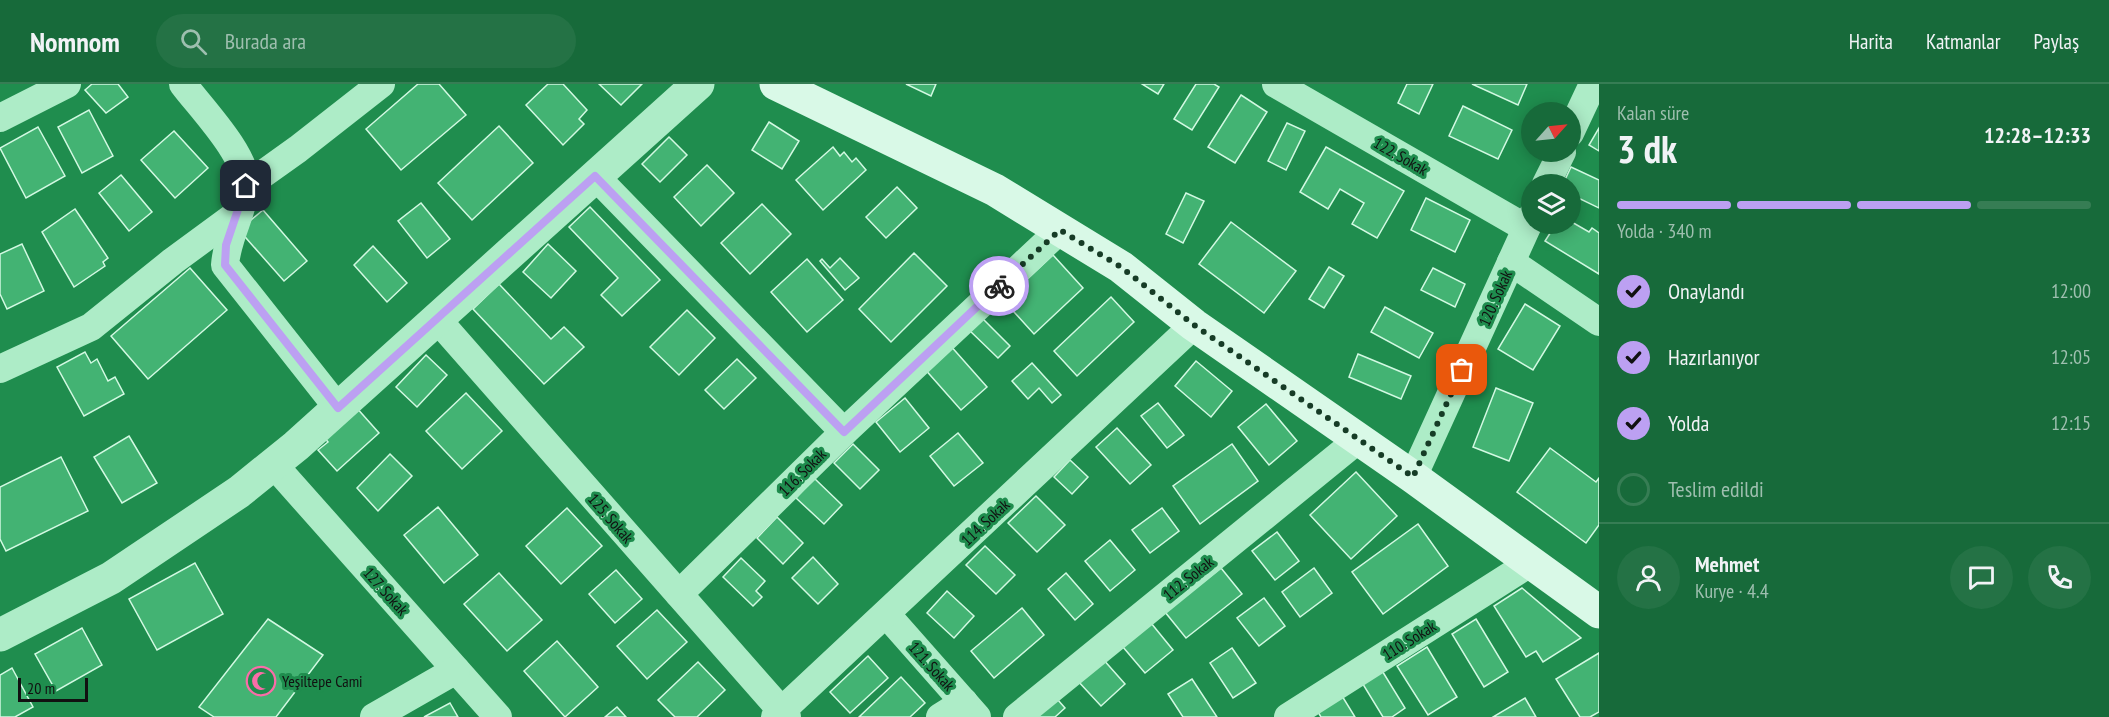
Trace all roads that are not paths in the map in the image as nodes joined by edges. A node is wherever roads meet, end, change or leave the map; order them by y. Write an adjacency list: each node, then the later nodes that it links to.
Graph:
1 (67, 84): 9 (street)
2 (183, 84): 11 (street)
3 (381, 84): 11 (street)
4 (698, 84): 10 (street)
5 (776, 84): 14 (main road)
6 (1276, 84): 13 (street, 122. Sokak)
7 (1593, 84): 8 (street)
8 (1581, 110)
9 (0, 118)
10 (595, 176): 17 (street); 22 (street)
11 (246, 186): 12 (street)
12 (237, 213): 20 (street); 21 (street)
13 (1521, 218)
14 (1060, 230): 19 (main road); 22 (street, 116. Sokak)
15 (1524, 234): 16 (street, 120. Sokak)
16 (1511, 262): 18 (street); 25 (street, 120. Sokak)
17 (436, 318): 21 (street); 27 (street, 125. Sokak)
18 (1599, 322)
19 (1194, 325): 23 (main road); 29 (street, 114. Sokak)
20 (0, 369)
21 (338, 408): 24 (street)
22 (844, 432): 27 (street, 116. Sokak)
23 (1359, 439): 25 (main road); 37 (street, 112. Sokak)
24 (274, 465): 30 (street); 31 (street, 127. Sokak)
25 (1413, 477): 26 (main road)
26 (1530, 563): 28 (main road); 38 (street, 110. Sokak)
27 (678, 594): 33 (street, 125. Sokak)
28 (1599, 612)
29 (887, 615): 32 (street, 121. Sokak); 33 (street, 114. Sokak)
30 (0, 635)
31 (456, 670): 34 (street); 35 (street, 127. Sokak)
32 (970, 710): 36 (street)
33 (781, 715)
34 (374, 717)
35 (498, 717)
36 (940, 717)
37 (1017, 717)
38 (1288, 717)

